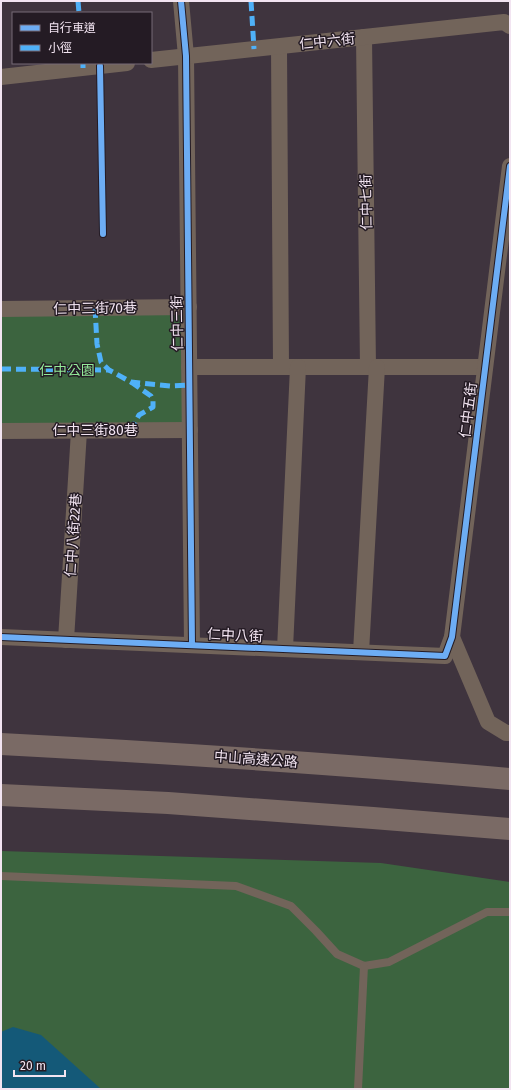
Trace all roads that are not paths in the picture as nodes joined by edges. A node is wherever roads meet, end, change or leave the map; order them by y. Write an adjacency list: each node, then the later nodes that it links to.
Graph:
1 (181, 1): 5 (street, 仁中三街)
2 (507, 24): 3 (street, 仁中六街)
3 (364, 37): 4 (street, 仁中六街); 15 (street, 仁中七街)
4 (279, 47): 5 (street, 仁中六街); 13 (street)
5 (186, 56): 6 (street, 仁中六街); 10 (street, 仁中三街)
6 (152, 60)
7 (118, 64): 8 (street)
8 (1, 77)
9 (510, 166): 16 (street, 仁中五街)
10 (189, 307): 11 (street, 仁中三街70巷); 12 (street, 仁中三街)
11 (1, 309)
12 (189, 367): 13 (street); 17 (street, 仁中三街)
13 (281, 367): 14 (street)
14 (298, 367): 15 (street); 24 (street)
15 (373, 367): 16 (street); 25 (street, 仁中七街)
16 (485, 367): 21 (street, 仁中五街)
17 (190, 430): 19 (street, 仁中三街80巷); 23 (street, 仁中三街)
18 (1, 431): 19 (street, 仁中三街80巷)
19 (79, 431): 22 (street, 仁中八街22巷)
20 (1, 637): 22 (street, 仁中八街)
21 (452, 637): 26 (street, 仁中五街); 27 (street)
22 (66, 640): 23 (street, 仁中八街)
23 (192, 645): 24 (street, 仁中八街)
24 (285, 649): 25 (street, 仁中八街)
25 (361, 652): 26 (street, 仁中八街)
26 (445, 656)
27 (510, 733)
28 (1, 744): 29 (highway, 中山高速公路)
29 (510, 779)
30 (1, 795): 31 (highway)
31 (510, 829)
32 (1, 876): 34 (lane)
33 (510, 912): 34 (lane)
34 (364, 966): 35 (lane)
35 (358, 1089)

